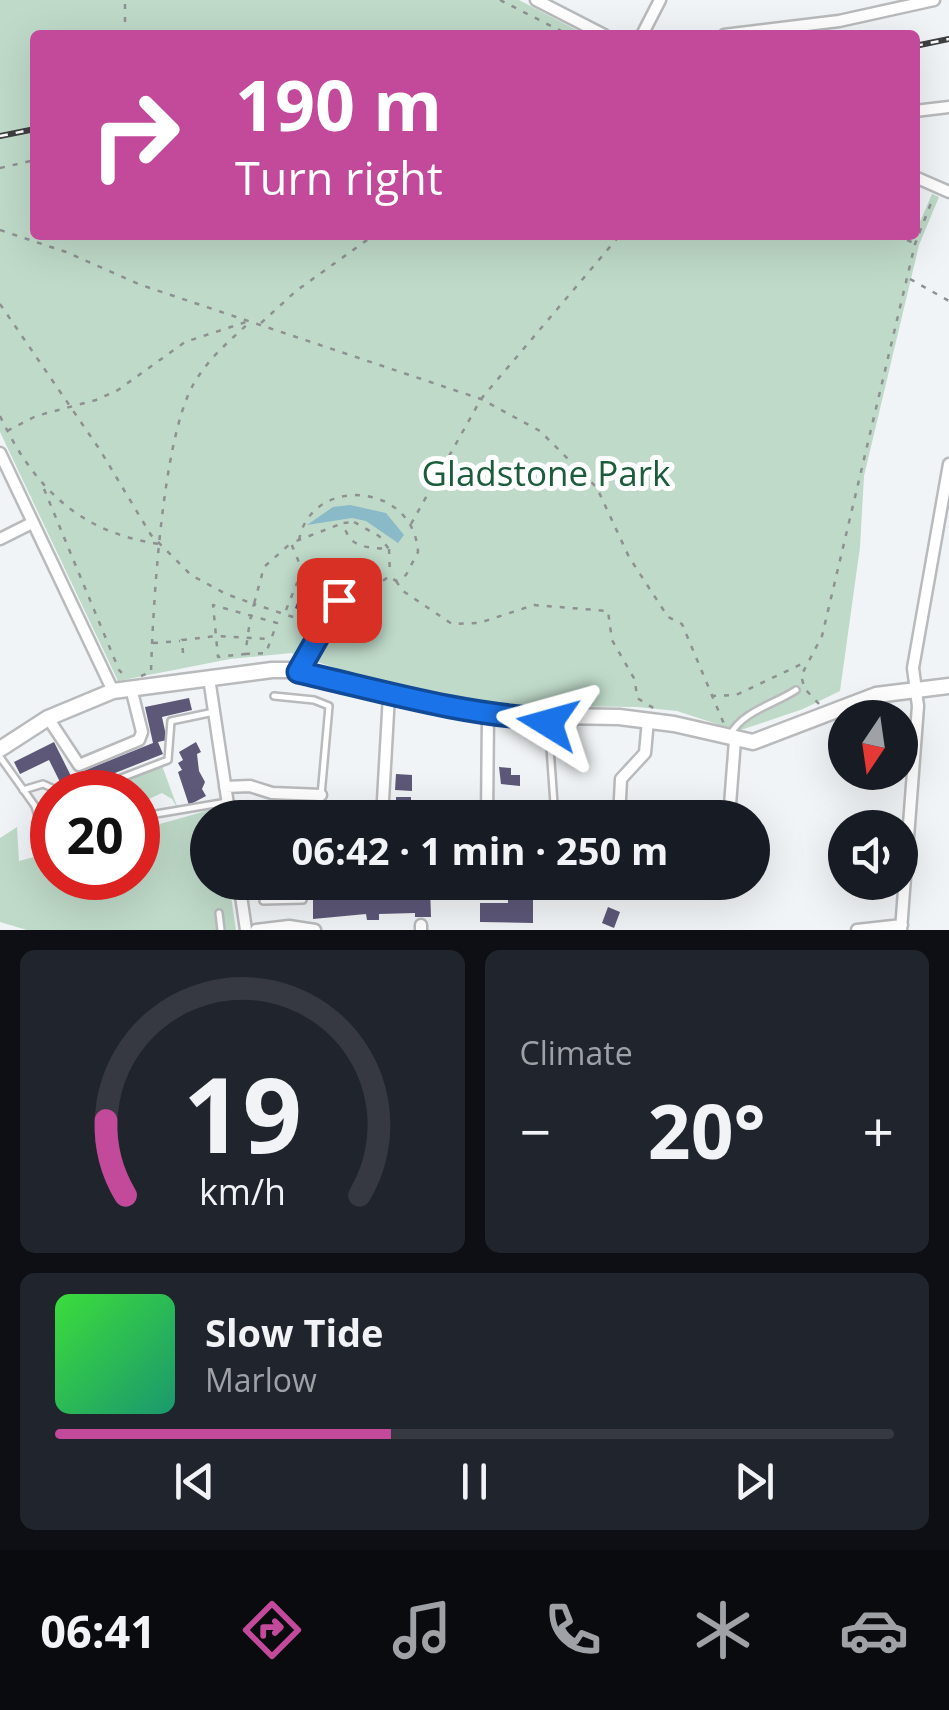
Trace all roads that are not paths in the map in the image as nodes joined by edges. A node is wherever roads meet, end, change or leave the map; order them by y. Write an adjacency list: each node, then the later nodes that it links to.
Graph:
1 (536, 0): 4 (street)
2 (660, 0): 5 (street)
3 (934, 0): 6 (street)
4 (594, 30)
5 (645, 30)
6 (765, 30)
7 (949, 107): 8 (street)
8 (920, 110)
9 (920, 179): 10 (street)
10 (943, 189)
11 (0, 454): 13 (street)
12 (949, 464): 15 (street)
13 (32, 523): 14 (street); 24 (street)
14 (0, 539)
15 (932, 564): 16 (street); 22 (street)
16 (949, 565)
17 (339, 600): 18 (lane)
18 (298, 672): 19 (street); 25 (street)
19 (208, 678): 20 (street); 27 (street)
20 (130, 684): 24 (street); 30 (street)
21 (949, 686): 22 (street)
22 (915, 689): 32 (street); 54 (street)
23 (796, 690): 32 (lane)
24 (113, 691): 30 (street)
25 (388, 695): 29 (street); 43 (street)
26 (274, 696): 39 (lane)
27 (214, 712): 35 (lane); 36 (street)
28 (652, 714): 31 (street); 32 (street); 46 (street)
29 (488, 715): 31 (street); 44 (street)
30 (48, 718): 33 (street)
31 (548, 719): 45 (lane)
32 (732, 735): 47 (street)
33 (0, 748)
34 (0, 757): 38 (lane)
35 (142, 770)
36 (225, 787): 39 (street); 41 (street)
37 (30, 788): 38 (lane)
38 (23, 790): 40 (lane)
39 (321, 795): 42 (lane)
40 (30, 799)
41 (228, 800)
42 (321, 800)
43 (383, 800)
44 (488, 800)
45 (554, 800)
46 (620, 800)
47 (729, 800)
48 (190, 808): 49 (lane)
49 (160, 813)
50 (242, 900): 56 (street)
51 (284, 900): 52 (lane)
52 (263, 901)
53 (219, 913): 55 (lane)
54 (902, 927): 59 (street)
55 (221, 930)
56 (246, 930)
57 (256, 930): 58 (street)
58 (314, 930)
59 (857, 930)

